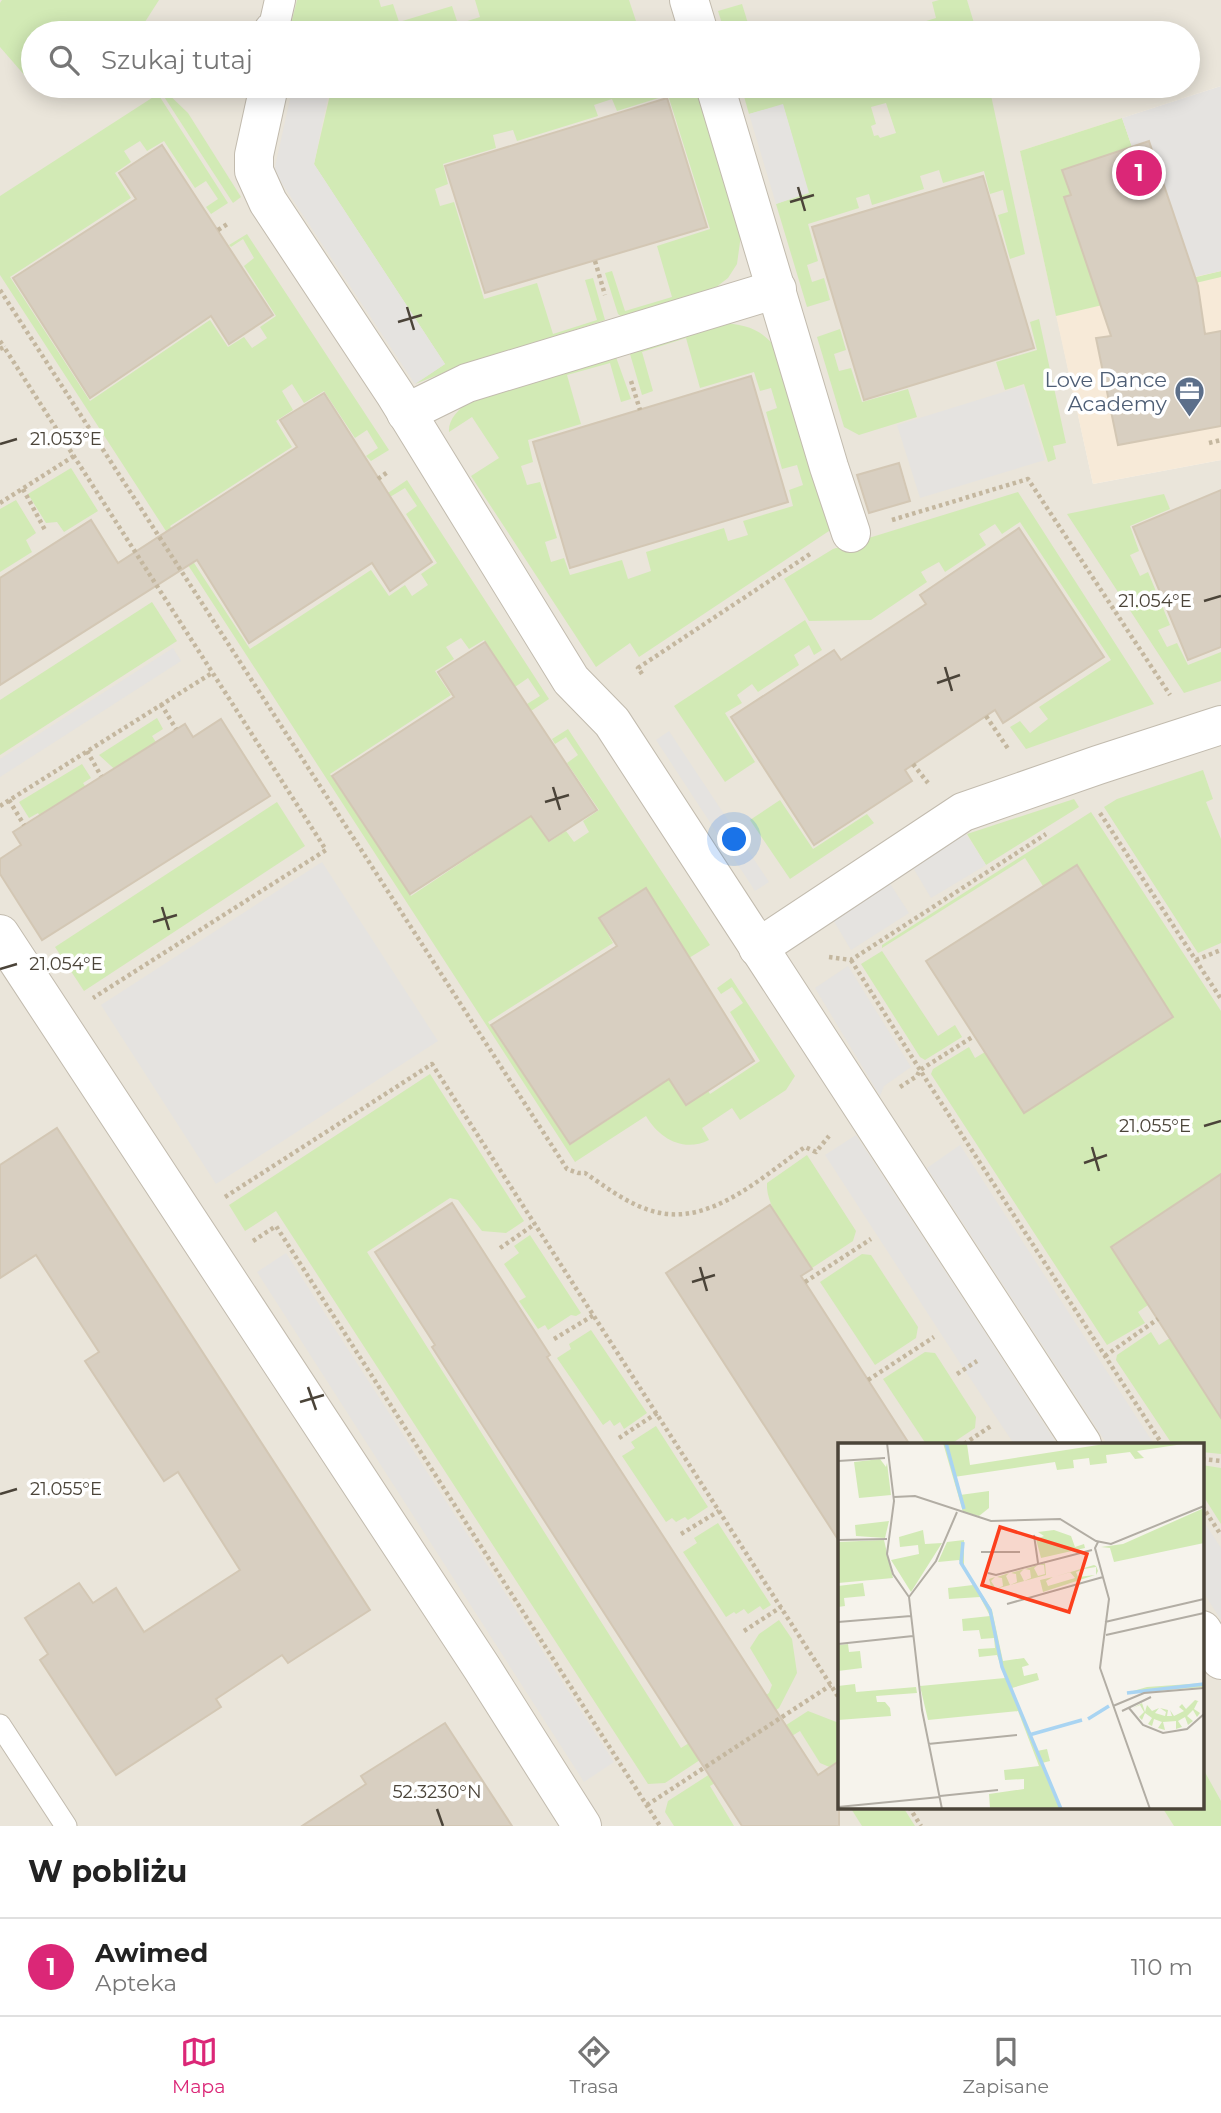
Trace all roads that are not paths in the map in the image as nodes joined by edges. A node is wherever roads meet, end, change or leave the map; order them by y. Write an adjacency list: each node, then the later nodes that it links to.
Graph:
1 (689, 0): 2 (street)
2 (695, 21)
3 (267, 98): 6 (street)
4 (719, 98): 5 (street)
5 (777, 289): 6 (street); 7 (street)
6 (405, 413): 10 (street)
7 (851, 533)
8 (1221, 725): 10 (street)
9 (0, 934): 16 (street)
10 (758, 948): 11 (street)
11 (1081, 1443)
12 (1204, 1633): 13 (street)
13 (1221, 1660)
14 (0, 1725): 15 (lane)
15 (66, 1826)
16 (582, 1826)

